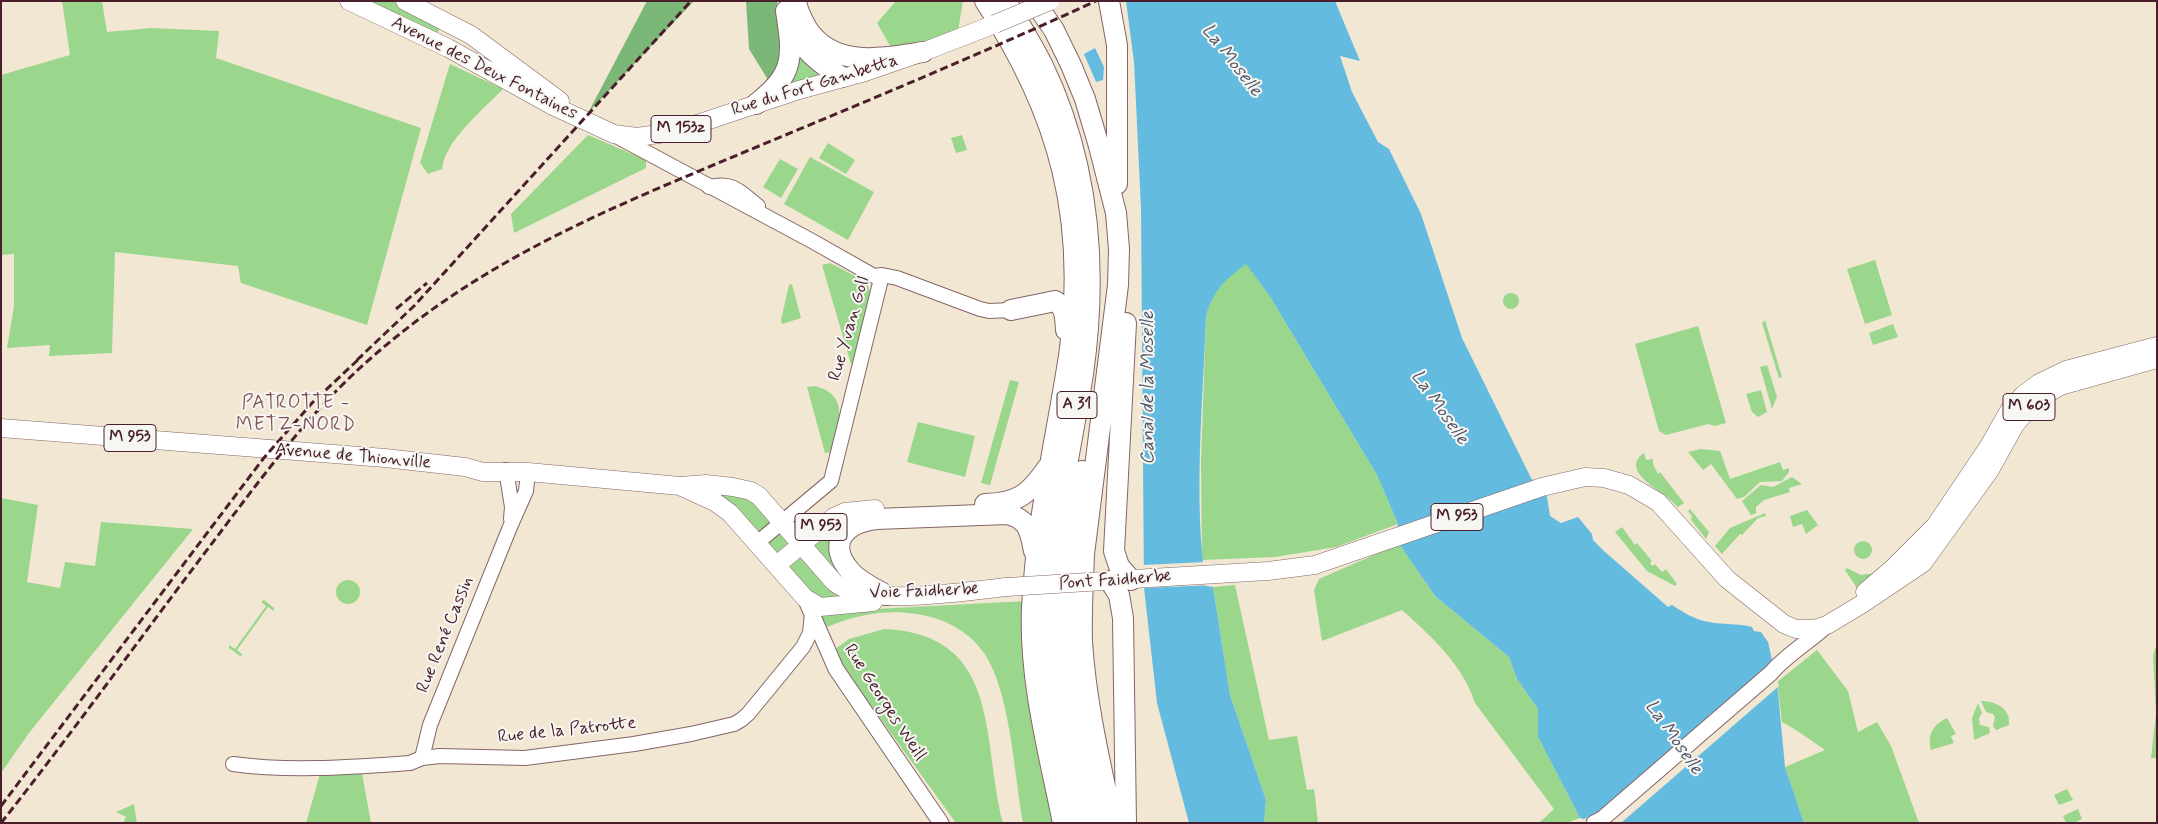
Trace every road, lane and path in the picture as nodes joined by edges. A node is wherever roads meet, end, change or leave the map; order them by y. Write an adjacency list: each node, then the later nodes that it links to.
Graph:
1 (349, 1): 13 (main road, Avenue des Deux Fontaines)
2 (405, 1): 13 (main road, Avenue des Deux Fontaines)
3 (985, 1): 19 (highway)
4 (1006, 1): 46 (highway, A 31)
5 (1028, 1): 47 (highway, A 31)
6 (1034, 1): 14 (highway)
7 (1050, 1): 10 (main road, Rue du Fort Gambetta / M 153z, bridge)
8 (1109, 1): 14 (highway)
9 (789, 5): 10 (highway); 11 (highway); 12 (highway)
10 (923, 52): 11 (main road, Rue du Fort Gambetta / M 153z)
11 (842, 77): 12 (main road, Rue du Fort Gambetta / M 153z)
12 (756, 104): 13 (main road, Rue du Fort Gambetta / M 153z)
13 (597, 127): 15 (street, Avenue des Deux Fontaines)
14 (1116, 213): 16 (highway)
15 (882, 275): 17 (street, Rue Yvan Goll); 28 (street, Rue Yvan Goll)
16 (1118, 285): 35 (highway); 48 (highway)
17 (1011, 310): 19 (highway)
18 (2157, 346): 22 (main road, M 603)
19 (1069, 355): 23 (highway)
20 (2157, 359): 30 (main road, M 603)
21 (1, 428): 24 (main road, Avenue de Thionville / M 953)
22 (1998, 430): 30 (main road, M 603); 30 (main road, M 603)
23 (1050, 463): 27 (highway); 33 (highway)
24 (506, 470): 25 (main road, Avenue de Thionville / M 953); 29 (street, Rue René Cassin)
25 (528, 472): 26 (main road, Avenue de Thionville / M 953); 29 (street, Rue René Cassin)
26 (680, 486): 28 (main road, M 953); 31 (main road, M 953)
27 (875, 508): 32 (main road, M 953)
28 (782, 522): 31 (street, Rue Yvan Goll); 32 (main road, M 953)
29 (510, 527): 42 (street, Rue René Cassin)
30 (1945, 527): 41 (main road, M 603); 41 (main road, M 603)
31 (757, 543): 34 (main road, M 953)
32 (801, 544): 34 (main road, M 953); 38 (main road, Voie Faidherbe / M 953)
33 (1036, 558): 38 (highway); 45 (highway)
34 (777, 565): 40 (main road, M 953)
35 (1132, 580): 36 (main road, Pont Faidherbe / M 953); 41 (main road, Pont Faidherbe / M 953)
36 (1107, 581): 37 (main road, Pont Faidherbe / M 953, bridge); 49 (highway)
37 (1007, 587): 39 (main road, Voie Faidherbe / M 953)
38 (886, 595): 39 (main road, Voie Faidherbe / M 953)
39 (913, 595): 40 (main road, M 953)
40 (809, 606): 42 (street, Rue de la Patrotte); 44 (main road, Rue Georges Weill)
41 (1827, 625): 50 (main road, M 603)
42 (422, 758): 43 (street, Rue de la Patrotte)
43 (233, 764)
44 (941, 823)
45 (1063, 823)
46 (1080, 823)
47 (1097, 823)
48 (1113, 823)
49 (1126, 823)
50 (1594, 823)

